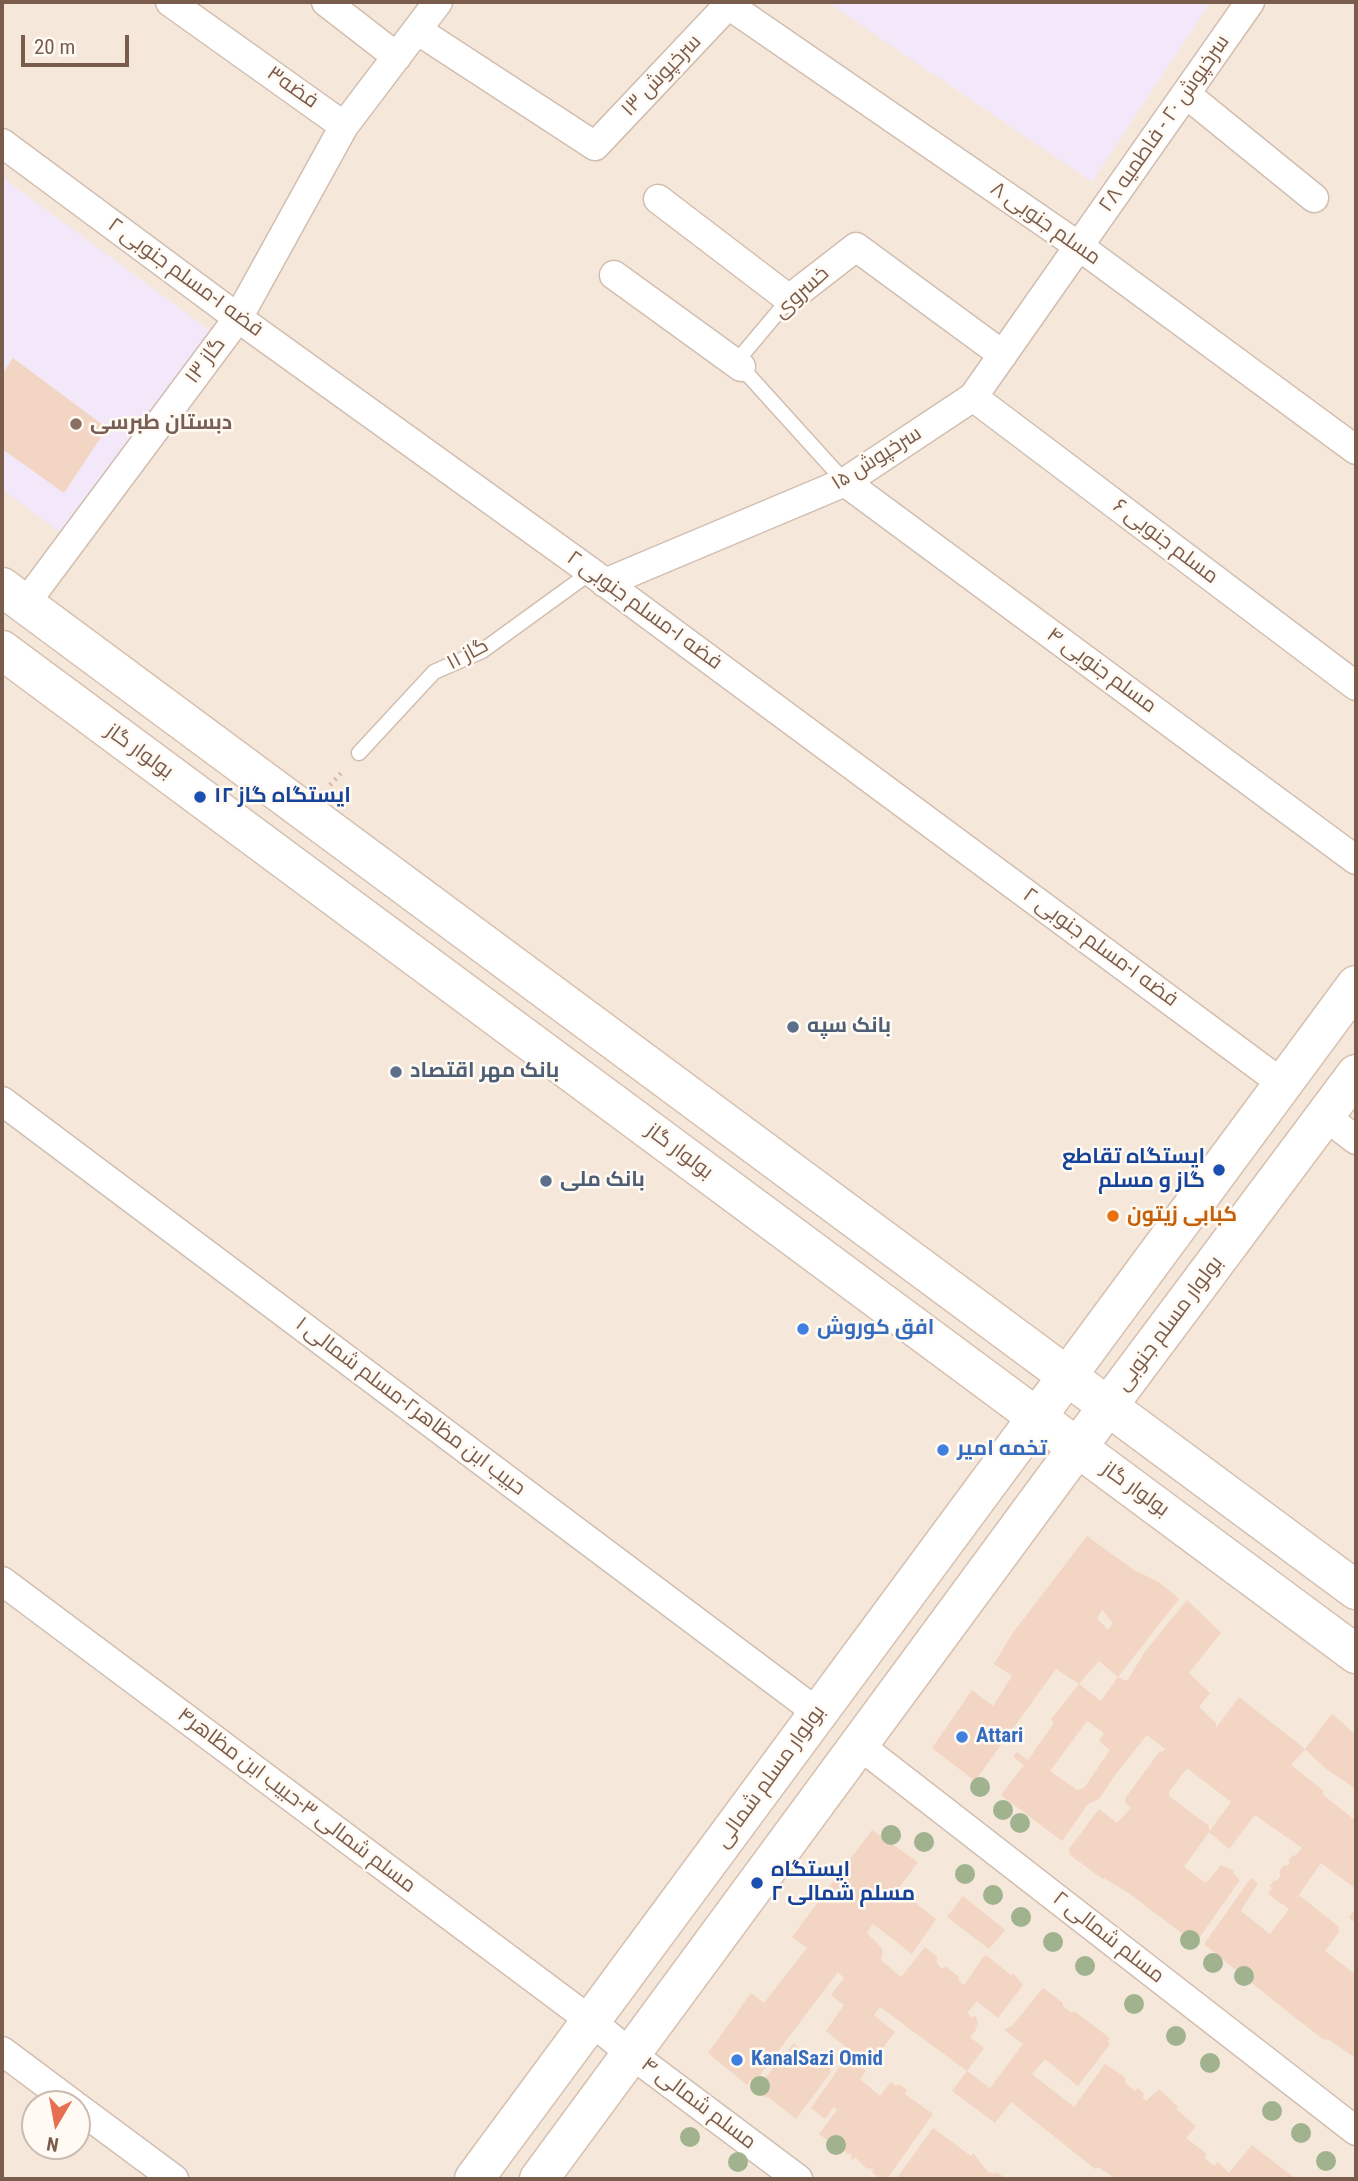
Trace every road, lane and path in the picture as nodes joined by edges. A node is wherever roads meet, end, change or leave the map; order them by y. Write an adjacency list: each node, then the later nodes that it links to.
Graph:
1 (170, 2): 9 (street, فضه۳)
2 (326, 2): 7 (street)
3 (438, 2): 6 (street, گاز ۱۳)
4 (1250, 2): 8 (street, سرخپوش ۲۰ - فاطمیه ۲۸)
5 (728, 3): 6 (street, سرخپوش ۱۳); 13 (street, مسلم جنوبی ۸)
6 (417, 30): 7 (street, گاز ۱۳)
7 (397, 57): 9 (street, گاز ۱۳)
8 (1186, 94): 11 (street); 13 (street, سرخپوش ۲۰ - فاطمیه ۲۸)
9 (345, 126): 16 (street, گاز ۱۳)
10 (2, 142): 16 (street, فضه ۱-مسلم جنوبی ۲)
11 (1314, 198)
12 (658, 199): 15 (street)
13 (1080, 247): 17 (street, سرخپوش ۱۵); 20 (street, مسلم جنوبی ۸)
14 (614, 275): 18 (street)
15 (789, 299): 17 (street, خسروی); 18 (lane, خسروی)
16 (238, 318): 22 (street, فضه ۱-مسلم جنوبی ۲); 23 (street, گاز ۱۳)
17 (1003, 355): 19 (street, سرخپوش ۱۵)
18 (741, 367): 21 (lane)
19 (973, 397): 21 (street, سرخپوش ۱۵); 25 (street, مسلم جنوبی ۶)
20 (1356, 450)
21 (845, 482): 22 (street, سرخپوش ۱۵); 27 (street, مسلم جنوبی ۴)
22 (598, 578): 26 (lane, گاز ۱۱); 30 (street, فضه ۱-مسلم جنوبی ۲)
23 (13, 595): 34 (main road)
24 (2, 650): 36 (main road, بولوار گاز)
25 (1356, 686)
26 (359, 753)
27 (1356, 860)
28 (1356, 985): 30 (main road)
29 (1356, 1074): 32 (main road, بولوار مسلم جنوبی)
30 (1283, 1084): 34 (main road)
31 (2, 1101): 41 (street, حبیب ابن مظاهر۲-مسلم شمالی ۱)
32 (1325, 1116): 33 (street); 35 (main road, بولوار مسلم جنوبی)
33 (1356, 1140)
34 (1067, 1376): 35 (main road); 36 (main road, بولوار مسلم شمالی)
35 (1108, 1406): 37 (main road); 39 (main road)
36 (1037, 1417): 37 (main road, بولوار گاز); 41 (main road, بولوار مسلم شمالی)
37 (1078, 1448): 40 (main road, بولوار گاز); 42 (main road)
38 (2, 1581): 43 (street, مسلم شمالی ۳-حبیب ابن مظاهر۴)
39 (1356, 1590)
40 (1356, 1654)
41 (818, 1713): 43 (main road, بولوار مسلم شمالی)
42 (859, 1745): 45 (main road); 48 (street, مسلم شمالی ۲)
43 (591, 2021): 45 (street, مسلم شمالی ۳-حبیب ابن مظاهر۴); 50 (main road, بولوار مسلم شمالی)
44 (2, 2051): 46 (street)
45 (631, 2054): 51 (main road); 52 (street, مسلم شمالی ۴)
46 (54, 2090)
47 (91, 2118): 49 (street)
48 (1356, 2131)
49 (174, 2179)
50 (474, 2179)
51 (539, 2179)
52 (798, 2179)

